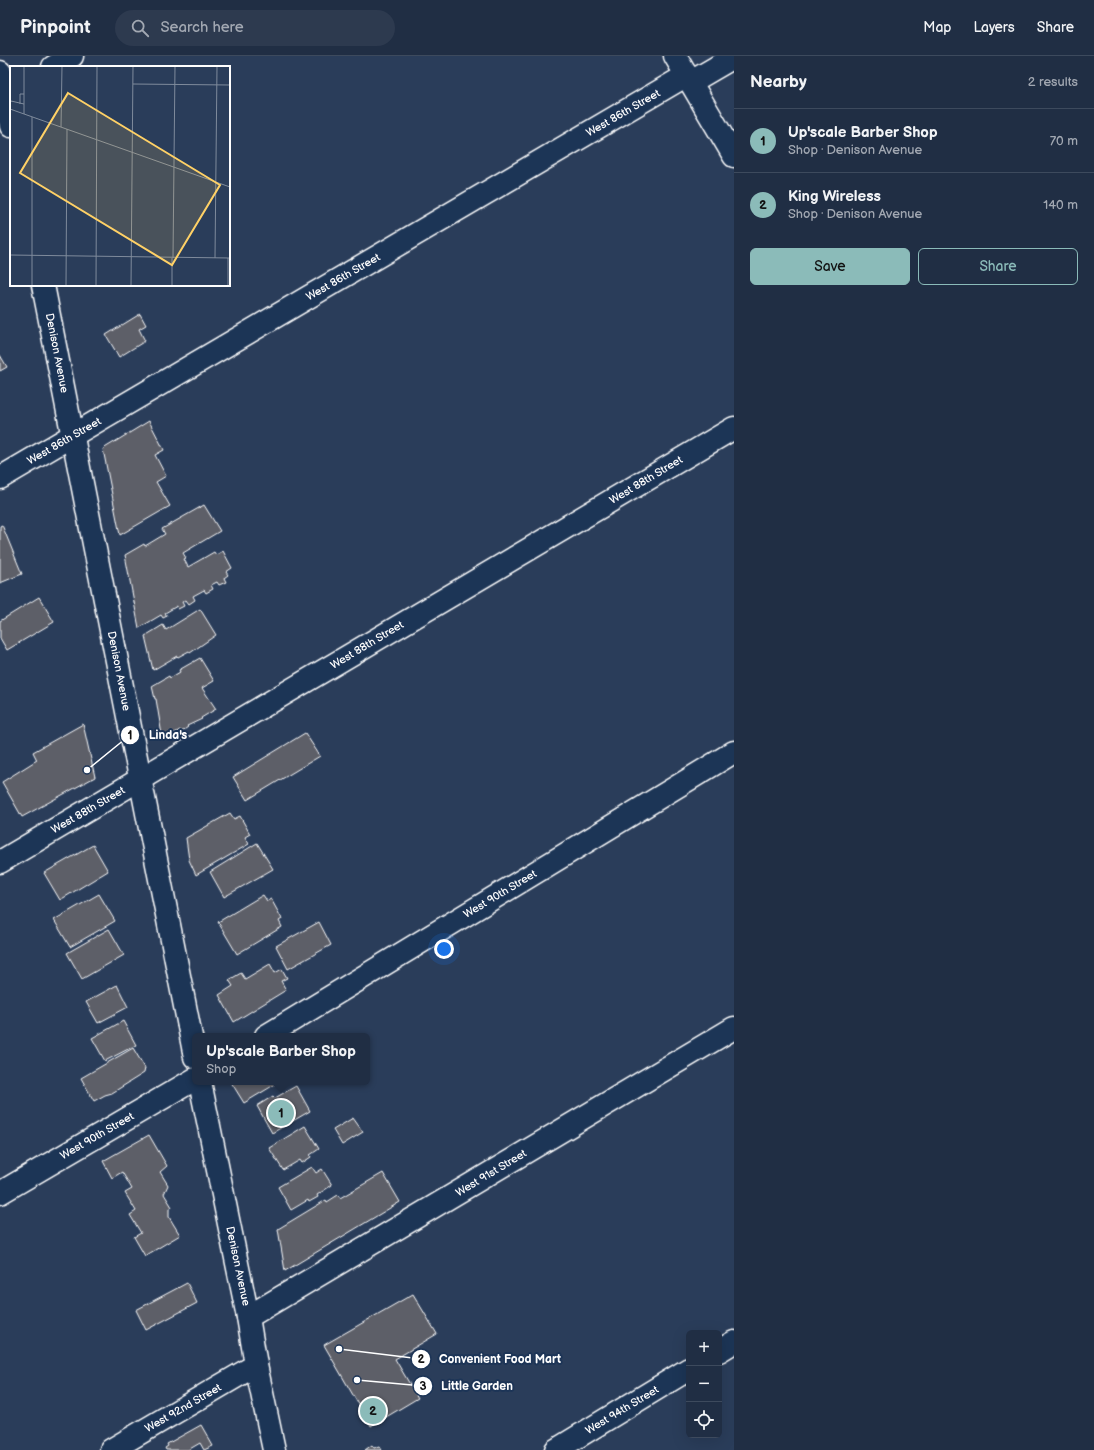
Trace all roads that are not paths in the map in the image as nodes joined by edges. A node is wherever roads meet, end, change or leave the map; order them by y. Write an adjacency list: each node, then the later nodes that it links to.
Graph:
1 (72, 56): 4 (street)
2 (675, 56): 6 (street)
3 (734, 57): 6 (street, West 86th Street)
4 (55, 66)
5 (0, 72): 7 (street)
6 (689, 79): 9 (street); 12 (street, West 86th Street)
7 (5, 96): 8 (street)
8 (10, 121)
9 (734, 156)
10 (43, 286): 12 (street, Denison Avenue)
11 (734, 428): 15 (street, West 88th Street)
12 (73, 435): 13 (street, West 86th Street); 15 (street, Denison Avenue)
13 (0, 478)
14 (734, 752): 18 (street, West 90th Street)
15 (140, 780): 16 (street, West 88th Street); 19 (street, Denison Avenue)
16 (0, 862)
17 (734, 1028): 23 (street, West 91st Street)
18 (271, 1033)
19 (192, 1042)
20 (192, 1081): 22 (street, West 90th Street)
21 (201, 1085): 23 (street, Denison Avenue)
22 (0, 1193)
23 (248, 1317): 26 (street, Denison Avenue)
24 (734, 1342): 25 (street)
25 (722, 1349)
26 (256, 1365): 28 (street, West 92nd Street); 29 (street, Denison Avenue)
27 (686, 1371): 30 (street, West 94th Street)
28 (111, 1450)
29 (274, 1450)
30 (556, 1450)

